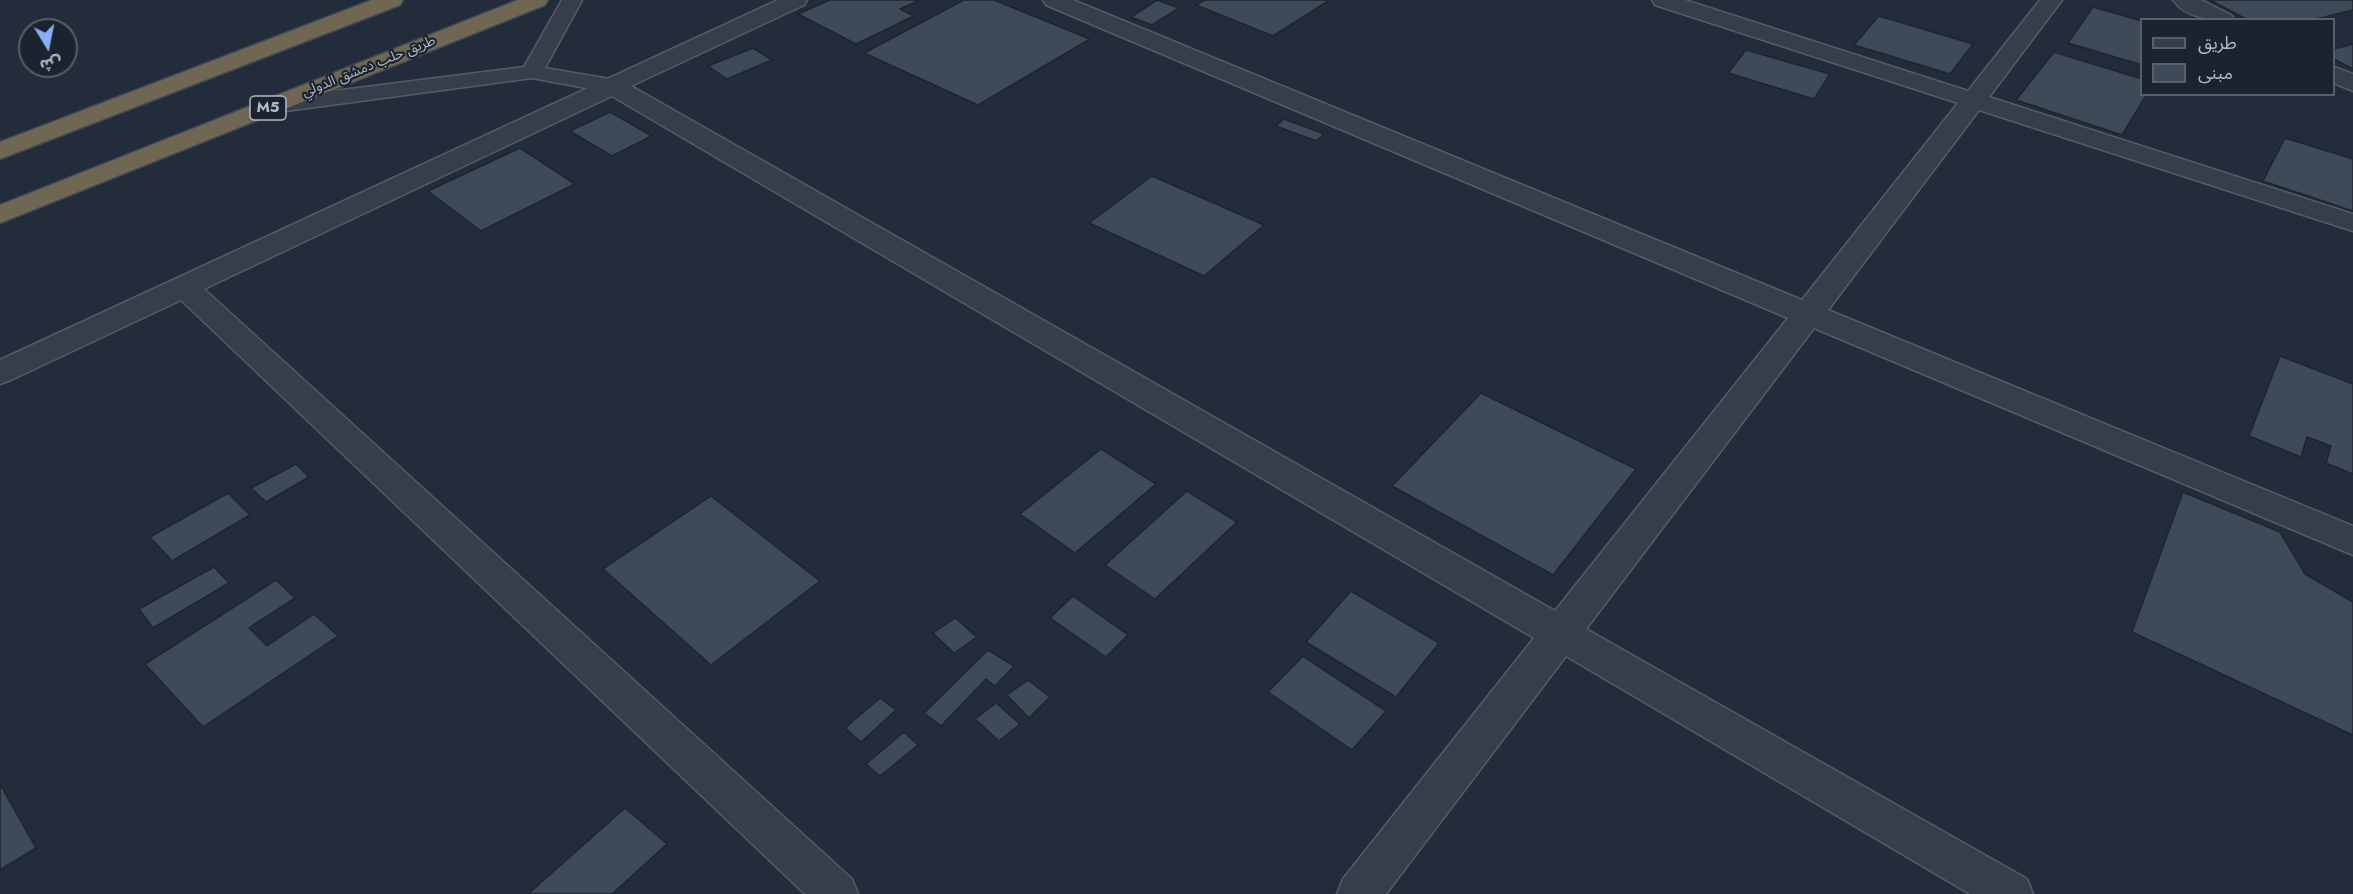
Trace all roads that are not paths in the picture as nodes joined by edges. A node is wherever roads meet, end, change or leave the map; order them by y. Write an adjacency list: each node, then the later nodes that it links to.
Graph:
1 (392, 0): 16 (highway)
2 (537, 0): 15 (highway, طريق حلب دمشق الدولي / M5)
3 (572, 0): 10 (lane)
4 (796, 0): 13 (street)
5 (1054, 0): 20 (street)
6 (1663, 0): 14 (street)
7 (2051, 0): 14 (street)
8 (2184, 0): 9 (street)
9 (2219, 18)
10 (532, 72): 13 (lane); 15 (lane)
11 (2335, 75): 12 (street)
12 (2353, 84)
13 (613, 86): 19 (street); 23 (street)
14 (1974, 99): 18 (street); 20 (street)
15 (271, 106): 17 (highway, طريق حلب دمشق الدولي / M5)
16 (0, 151)
17 (0, 215)
18 (2353, 223)
19 (184, 287): 21 (street); 24 (street)
20 (1808, 314): 22 (street); 23 (street)
21 (0, 373)
22 (2353, 541)
23 (1560, 634): 25 (street); 26 (street)
24 (836, 894)
25 (1359, 894)
26 (2011, 894)

